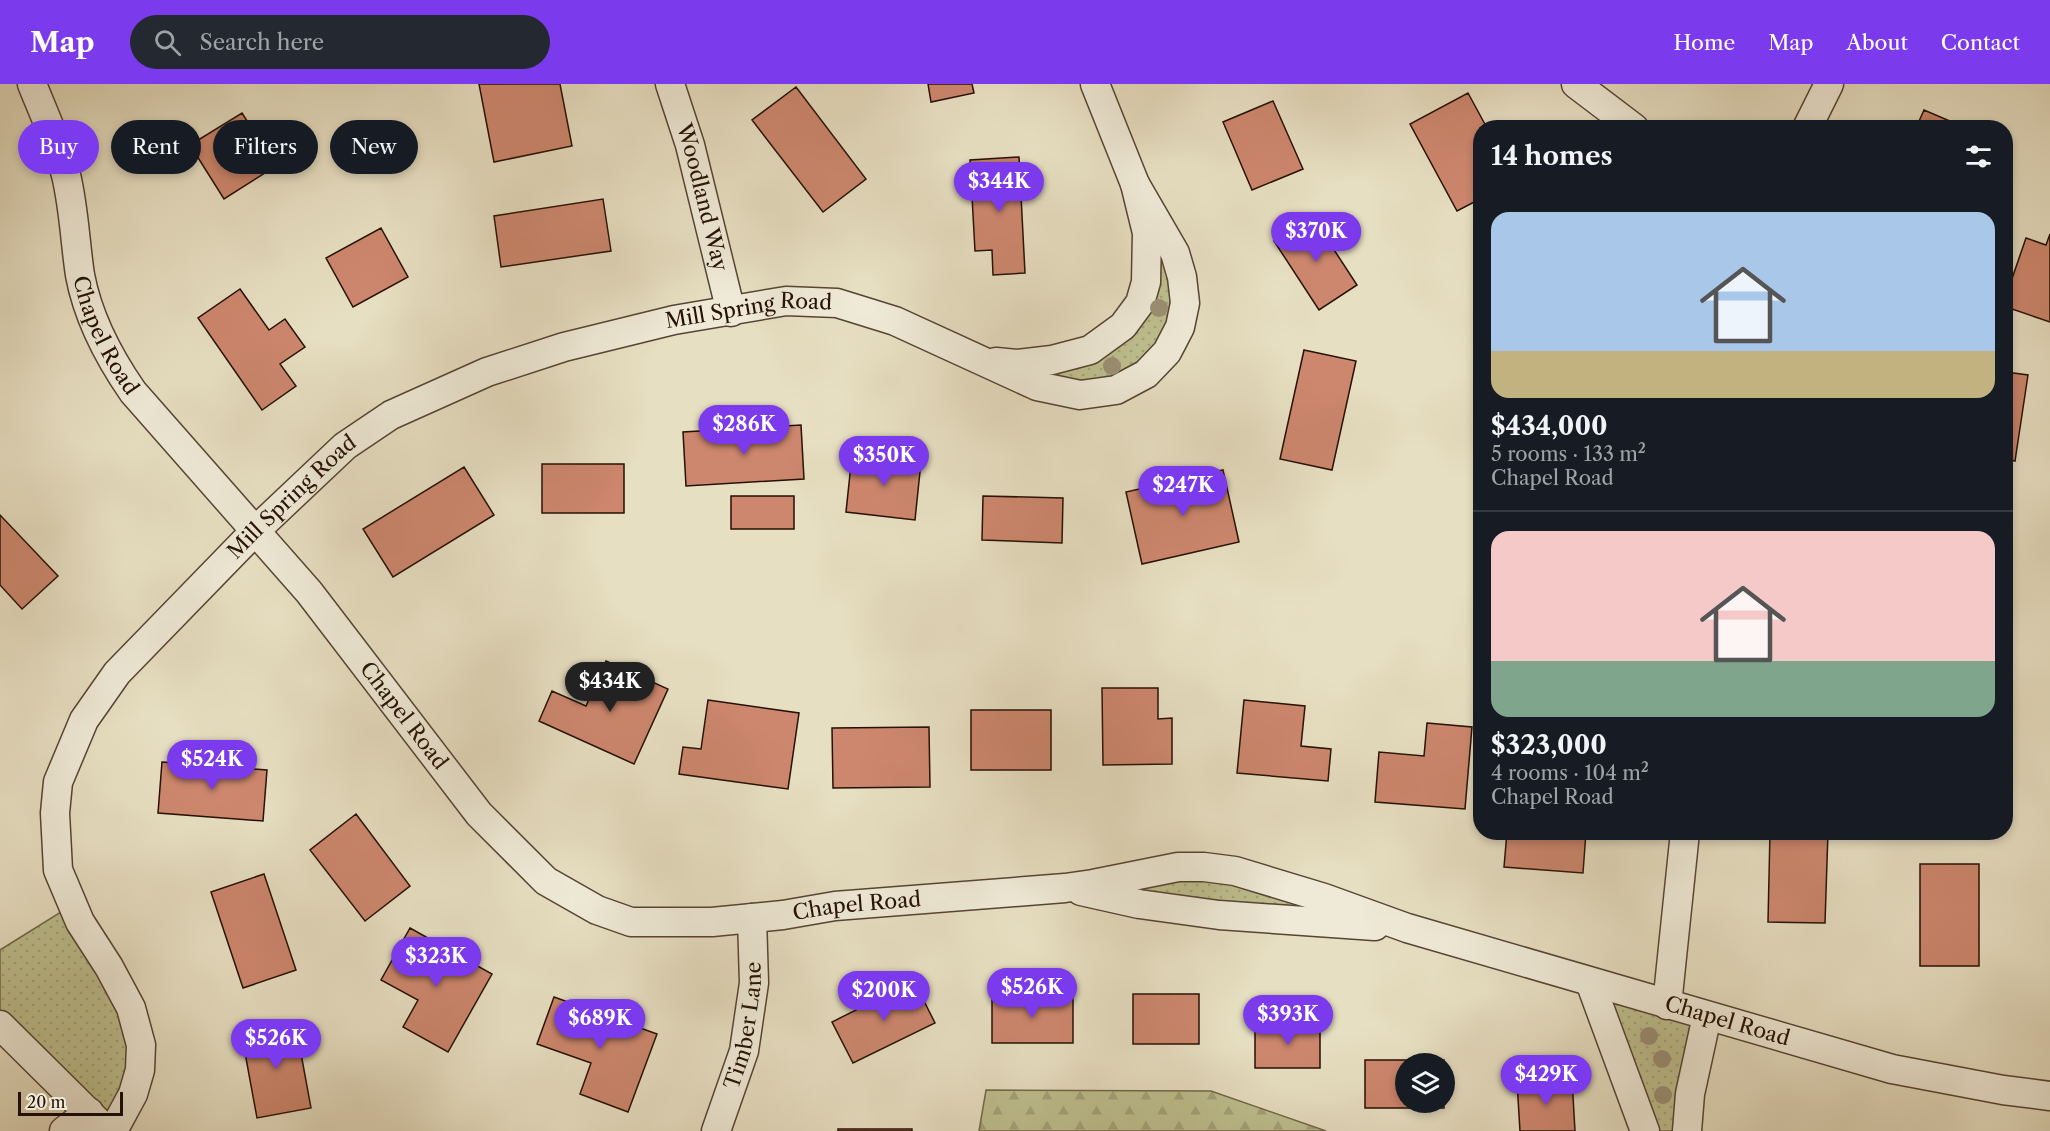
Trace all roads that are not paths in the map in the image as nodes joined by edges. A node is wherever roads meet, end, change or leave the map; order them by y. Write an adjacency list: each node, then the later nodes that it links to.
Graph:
1 (32, 84): 11 (street, Chapel Road)
2 (670, 84): 9 (street, Woodland Way)
3 (1095, 84): 8 (street, Mill Spring Road)
4 (1576, 84): 6 (street)
5 (1829, 84): 7 (street)
6 (1623, 120)
7 (1811, 120)
8 (1135, 184): 10 (street, Mill Spring Road); 10 (street, Mill Spring Road)
9 (731, 312): 10 (street, Mill Spring Road); 11 (street, Mill Spring Road)
10 (982, 361)
11 (255, 531): 14 (street, Chapel Road); 23 (street, Mill Spring Road)
12 (1684, 840): 17 (street)
13 (1065, 888): 14 (street, Chapel Road); 15 (street, Chapel Road); 15 (street, Chapel Road)
14 (752, 918): 24 (street, Timber Lane)
15 (1407, 928): 16 (street, Chapel Road)
16 (1590, 982): 17 (street, Chapel Road); 25 (street)
17 (1667, 1005): 18 (street, Chapel Road)
18 (1707, 1016): 20 (street, Chapel Road); 26 (street)
19 (0, 1025): 21 (street)
20 (2050, 1096)
21 (98, 1122): 22 (street)
22 (64, 1131)
23 (112, 1131)
24 (717, 1131)
25 (1645, 1131)
26 (1687, 1131)

